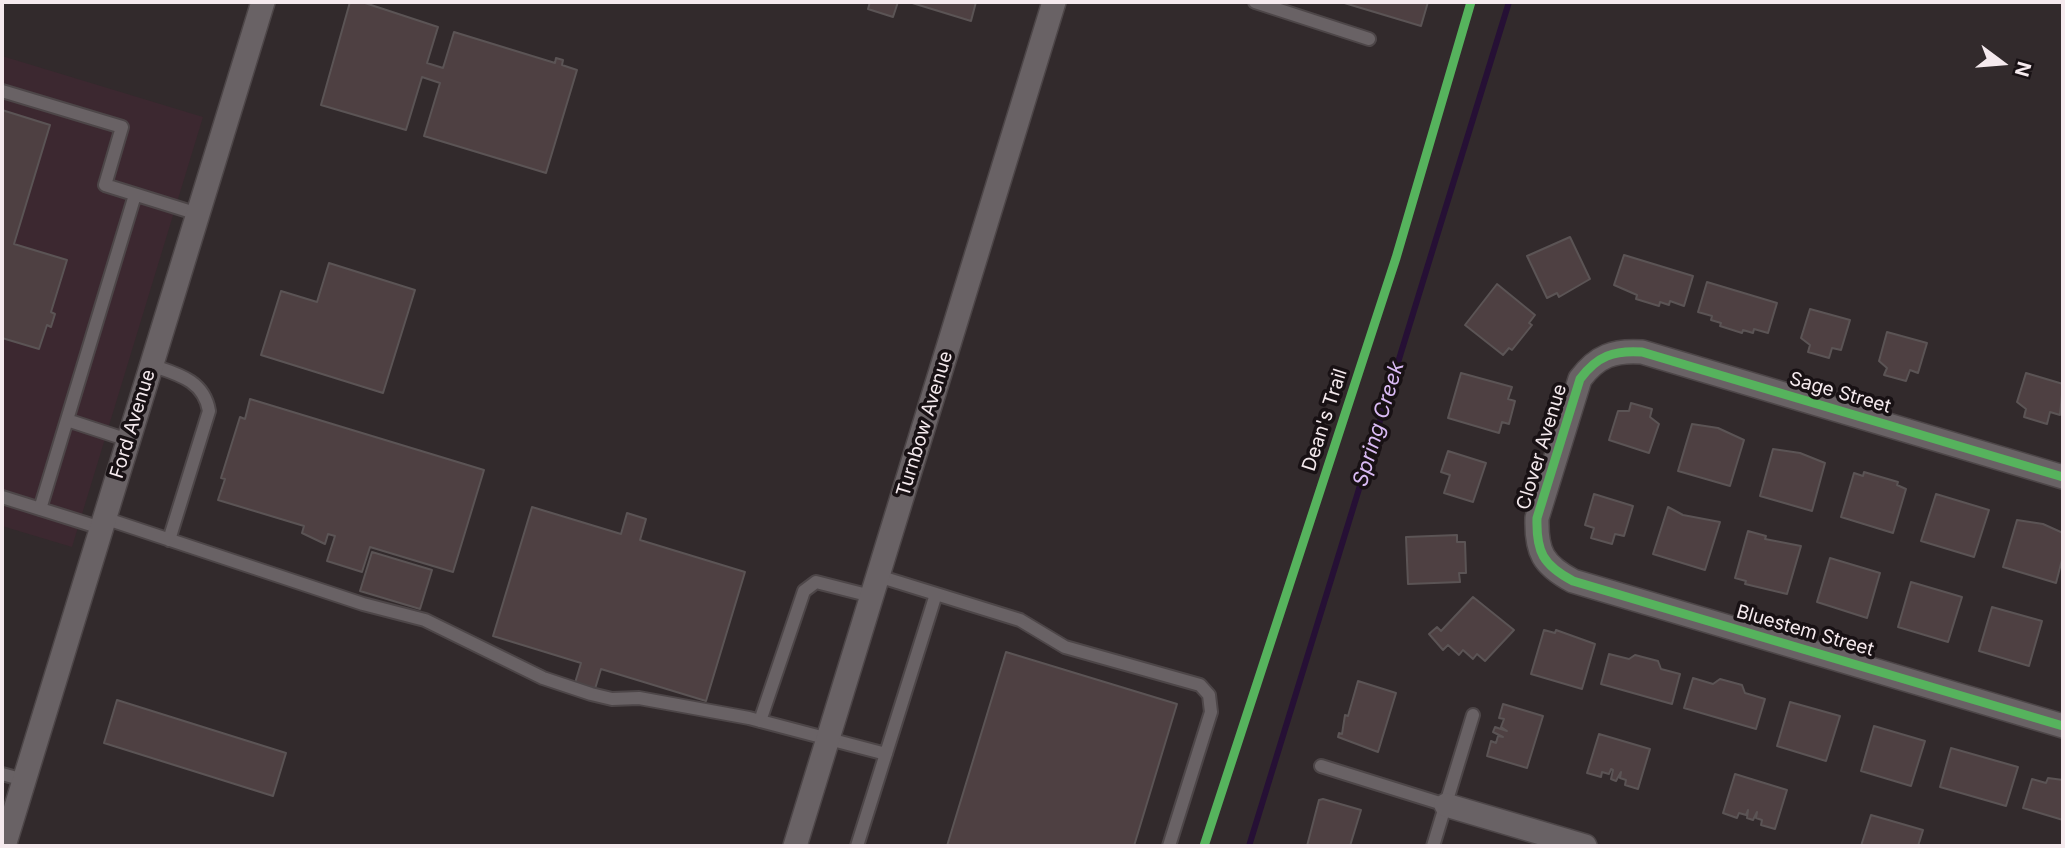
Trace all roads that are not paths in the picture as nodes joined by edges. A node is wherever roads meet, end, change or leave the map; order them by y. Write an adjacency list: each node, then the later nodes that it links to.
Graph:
1 (263, 2): 7 (street, Ford Avenue)
2 (1054, 2): 18 (street, Turnbow Avenue)
3 (1255, 2): 4 (lane)
4 (1368, 39)
5 (2, 91): 6 (lane)
6 (135, 195): 7 (lane); 10 (lane)
7 (198, 214): 9 (street, Ford Avenue)
8 (1605, 355): 12 (street, Sage Street); 17 (street, Clover Avenue)
9 (151, 365): 11 (street, Ford Avenue); 16 (lane)
10 (67, 420): 11 (lane); 14 (lane)
11 (128, 440): 15 (street, Ford Avenue)
12 (2063, 477)
13 (2, 497): 14 (lane)
14 (40, 509): 15 (lane)
15 (103, 523): 16 (lane); 27 (street, Ford Avenue)
16 (169, 540): 21 (lane)
17 (1544, 559): 22 (street, Bluestem Street)
18 (875, 586): 19 (lane); 21 (lane); 23 (street, Turnbow Avenue)
19 (936, 594): 24 (lane); 32 (lane)
20 (1473, 715): 28 (lane)
21 (760, 721): 23 (lane)
22 (2063, 726)
23 (828, 738): 24 (lane); 30 (street, Turnbow Avenue)
24 (886, 754): 31 (lane)
25 (1321, 766): 28 (lane)
26 (2, 774): 27 (lane)
27 (24, 780): 29 (street, Ford Avenue)
28 (1446, 805): 33 (lane); 34 (street)
29 (4, 846)
30 (795, 846)
31 (857, 846)
32 (1169, 846)
33 (1433, 846)
34 (1586, 846)

